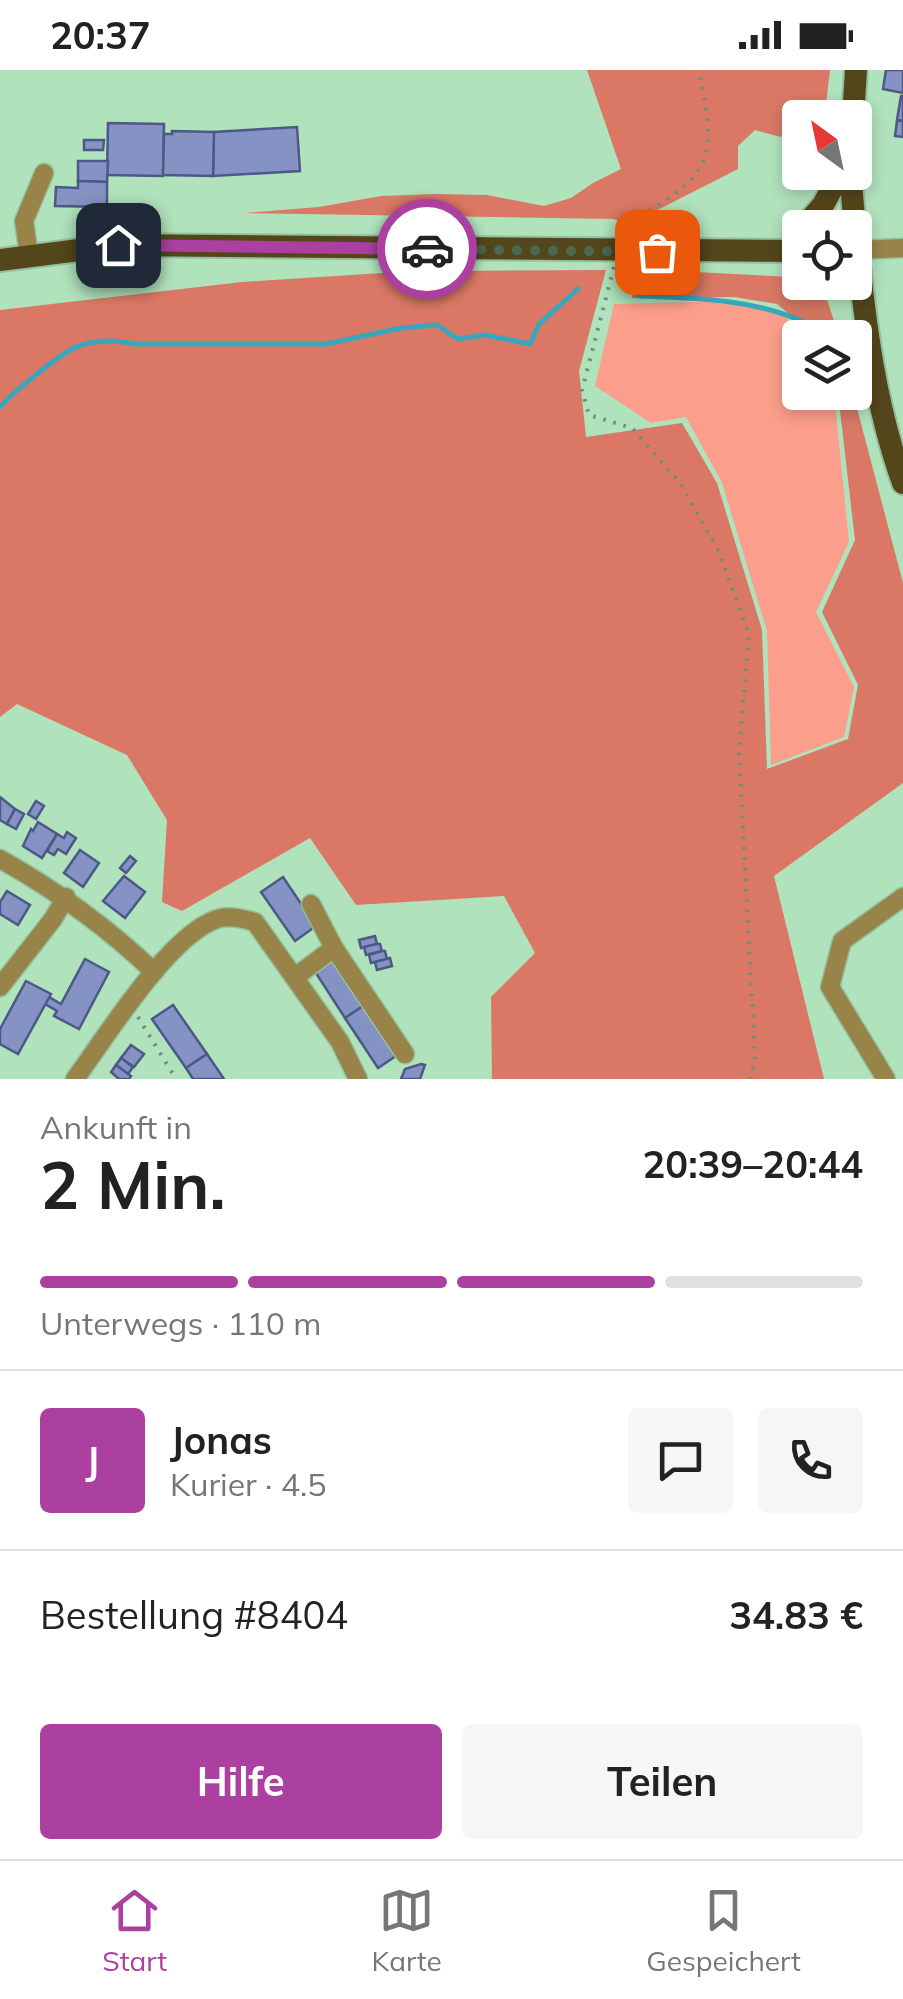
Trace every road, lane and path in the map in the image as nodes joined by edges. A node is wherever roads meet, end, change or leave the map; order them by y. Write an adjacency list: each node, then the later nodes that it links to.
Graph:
1 (698, 70): 10 (path)
2 (856, 70): 3 (main road)
3 (854, 100)
4 (44, 172): 11 (street)
5 (872, 243): 7 (street)
6 (782, 246): 8 (main road)
7 (903, 248)
8 (776, 251): 9 (main road); 10 (main road)
9 (782, 251)
10 (618, 252): 11 (main road); 28 (path)
11 (28, 255): 12 (main road)
12 (0, 260)
13 (861, 300): 14 (main road)
14 (903, 483)
15 (0, 858): 16 (street)
16 (66, 897): 20 (street); 22 (street)
17 (903, 898): 29 (street)
18 (311, 904): 19 (street)
19 (334, 948): 21 (street); 24 (street)
20 (154, 972): 21 (street); 23 (street)
21 (295, 977): 27 (street)
22 (0, 987)
23 (130, 1004): 25 (street); 26 (path)
24 (404, 1054)
25 (74, 1079)
26 (176, 1079)
27 (358, 1079)
28 (751, 1079)
29 (886, 1079)

